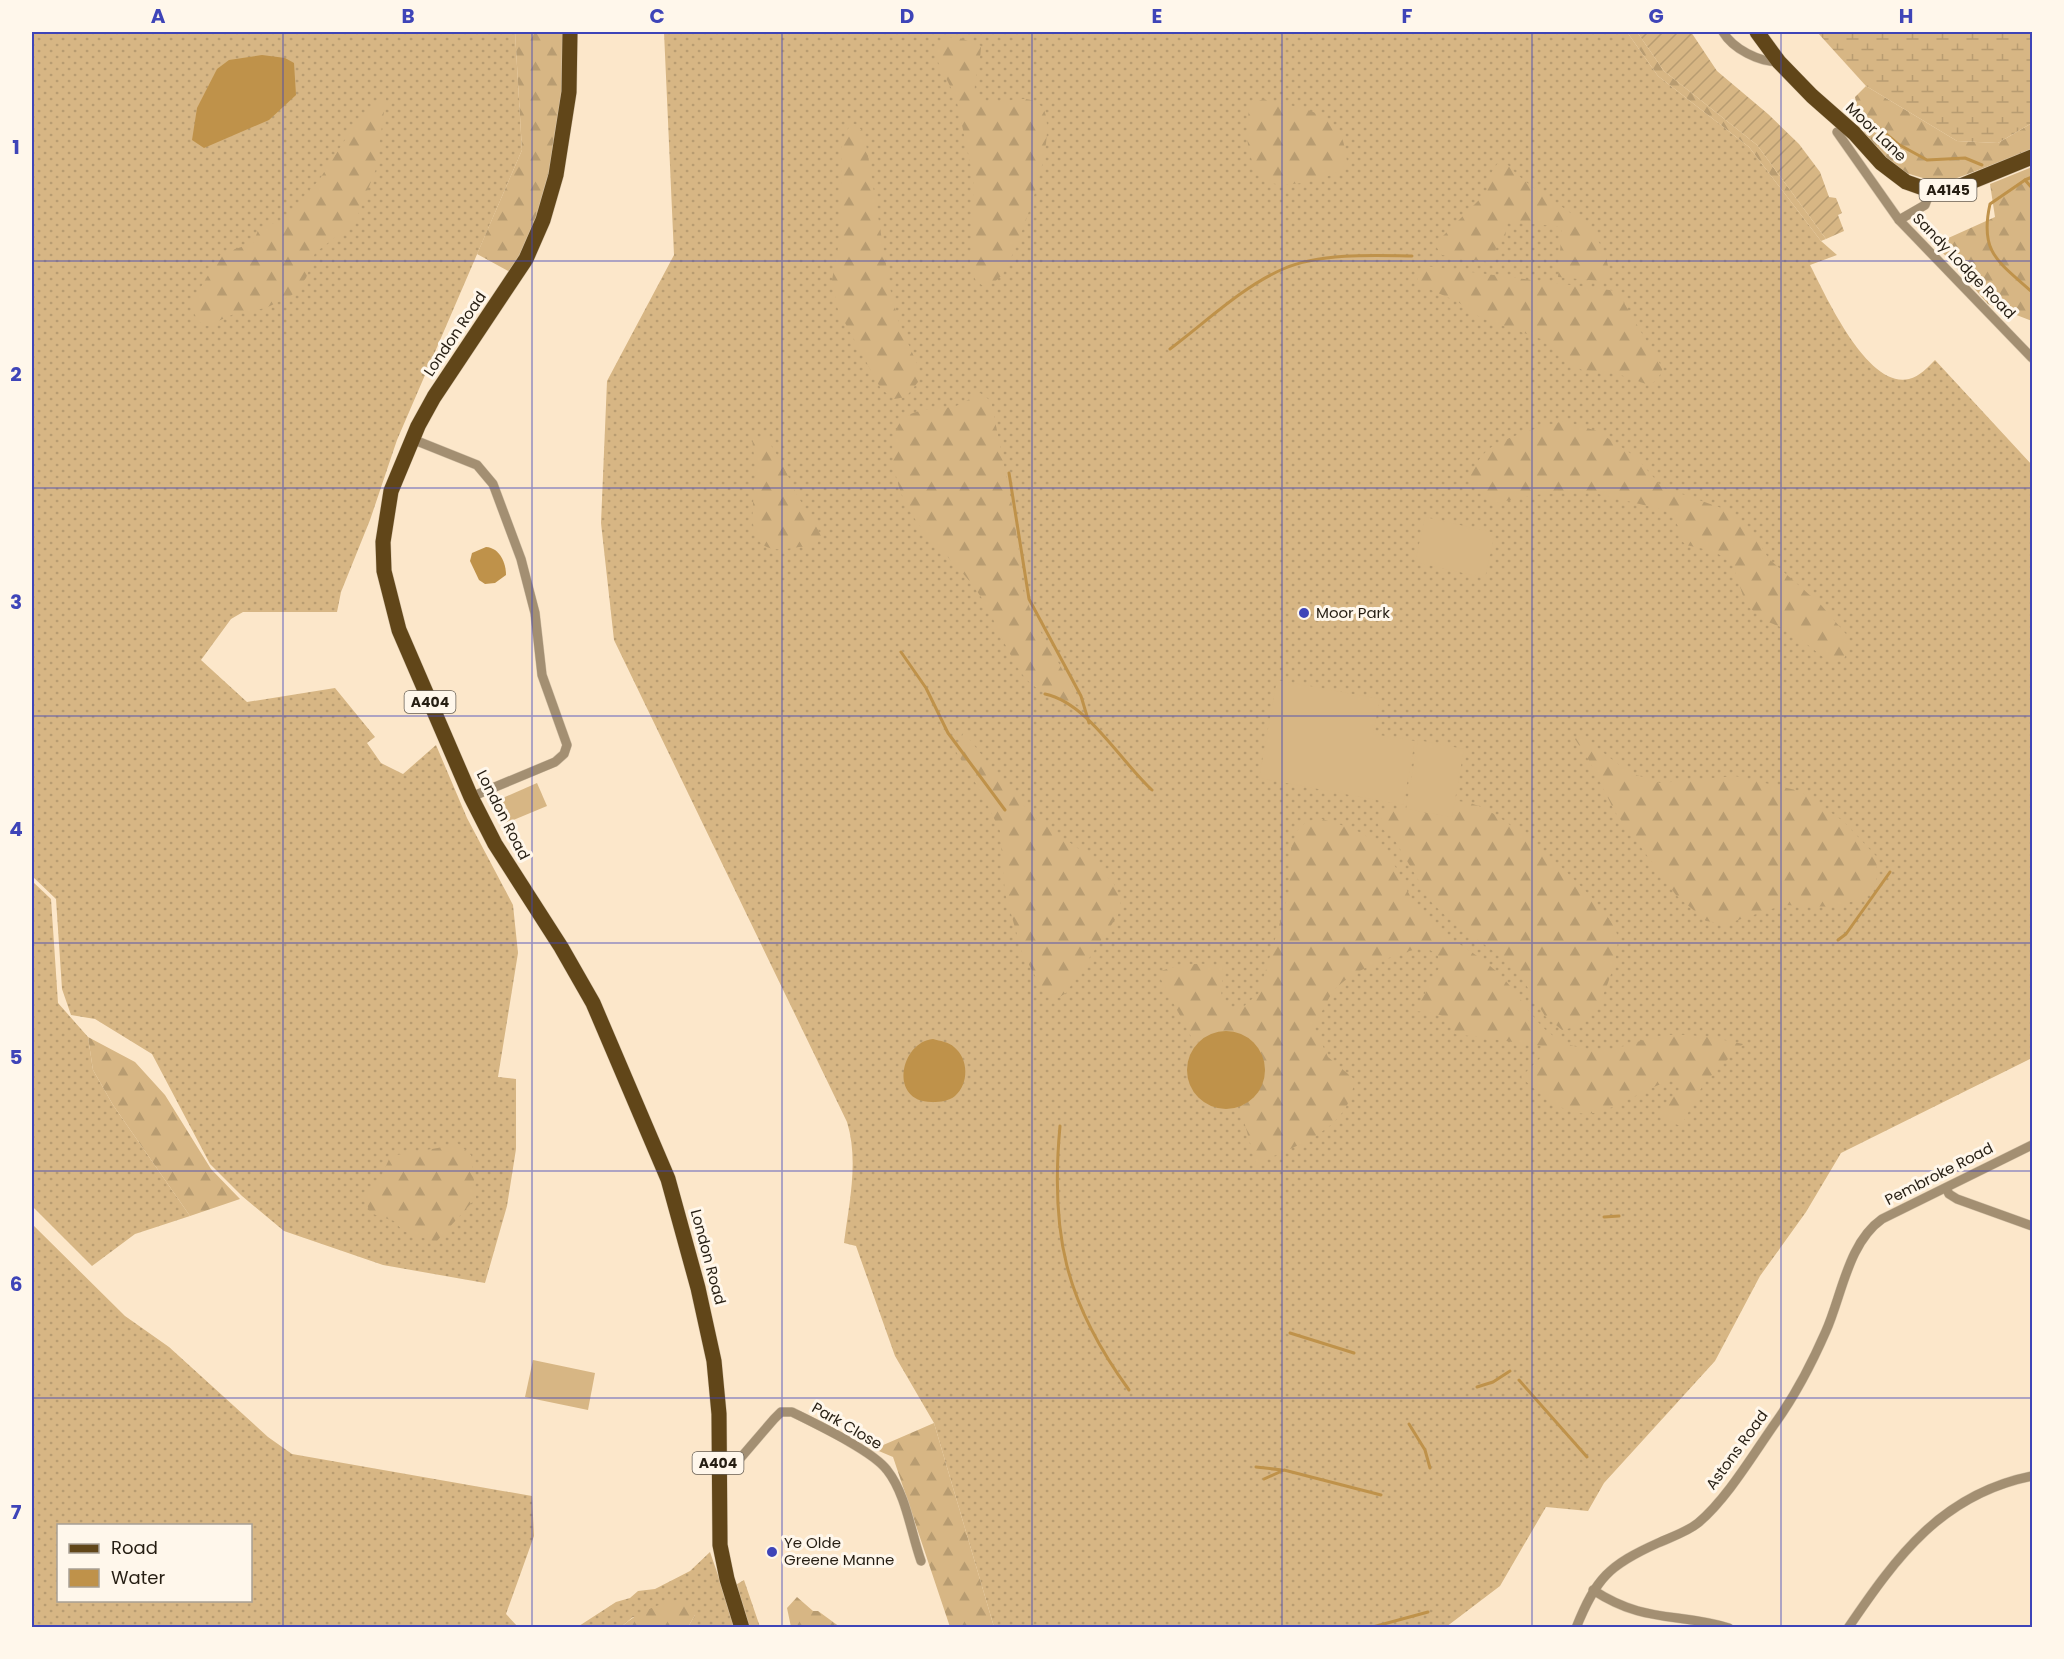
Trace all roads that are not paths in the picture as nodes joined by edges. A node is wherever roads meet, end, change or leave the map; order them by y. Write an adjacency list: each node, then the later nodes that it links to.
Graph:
1 (570, 32): 10 (main road, London Road / A404)
2 (1723, 32): 4 (street, Moor Lane)
3 (1757, 32): 4 (main road, Moor Lane / A4145)
4 (1779, 62): 7 (main road, Moor Lane / A4145)
5 (1838, 132): 8 (street, Sandy Lodge Road)
6 (2032, 157): 7 (main road, Moor Lane / A4145)
7 (1931, 189): 8 (street)
8 (1899, 220): 9 (street, Sandy Lodge Road)
9 (2032, 358)
10 (412, 439): 11 (main road, London Road / A404); 11 (street)
11 (471, 797): 16 (main road, London Road / A404)
12 (2032, 1145): 13 (street, Pembroke Road)
13 (1946, 1188): 14 (street); 15 (street, Pembroke Road)
14 (2032, 1226)
15 (1863, 1237): 19 (street, Astons Road)
16 (718, 1470): 18 (street, Park Close); 20 (main road, London Road / A404)
17 (2032, 1476): 23 (street)
18 (921, 1561)
19 (1593, 1590): 21 (street, Astons Road); 22 (street)
20 (742, 1628)
21 (1576, 1628)
22 (1729, 1628)
23 (1848, 1628)

